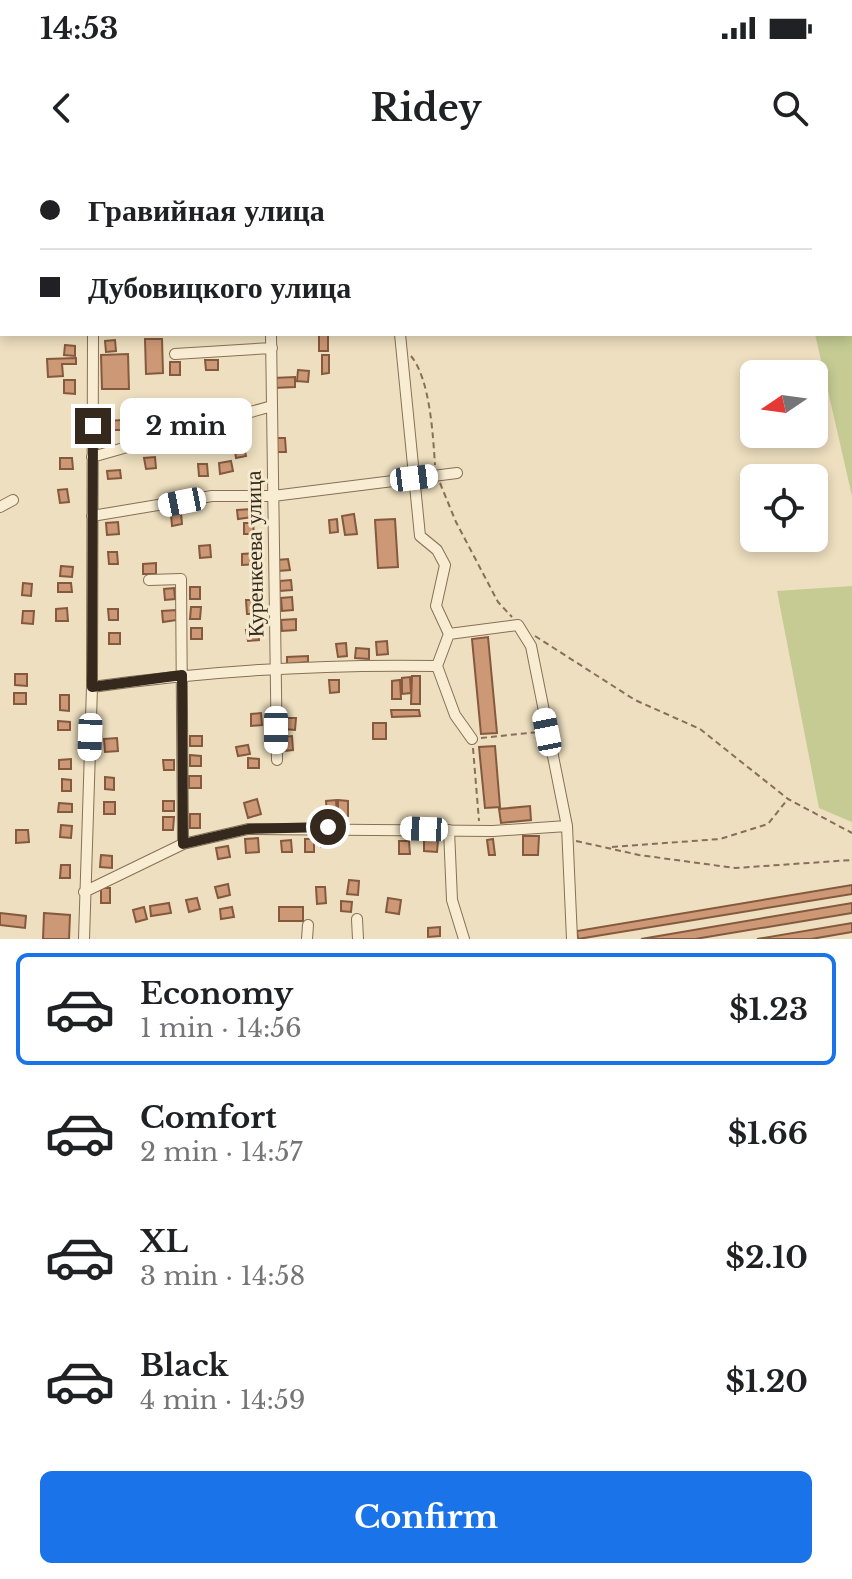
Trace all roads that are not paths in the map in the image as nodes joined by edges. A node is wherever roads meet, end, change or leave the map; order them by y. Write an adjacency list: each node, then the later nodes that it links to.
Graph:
1 (93, 336): 7 (street)
2 (271, 336): 4 (street, Куренкеева улица)
3 (400, 336): 9 (street)
4 (272, 348): 5 (street); 6 (street, Куренкеева улица)
5 (175, 354)
6 (272, 406): 7 (street); 10 (street, Куренкеева улица)
7 (92, 457): 13 (street)
8 (457, 473): 9 (street)
9 (414, 478): 10 (street); 15 (street)
10 (273, 496): 13 (street); 17 (street, Куренкеева улица)
11 (13, 500): 12 (street)
12 (0, 507)
13 (92, 516): 19 (street)
14 (149, 580): 18 (street)
15 (449, 634): 16 (street); 22 (street)
16 (437, 666): 17 (street); 20 (street)
17 (276, 670): 18 (street); 21 (street, Куренкеева улица)
18 (182, 675): 19 (street); 24 (street)
19 (92, 687): 25 (street)
20 (472, 739)
21 (277, 760)
22 (567, 826): 23 (street); 32 (street)
23 (449, 830): 24 (street); 31 (street)
24 (183, 844): 25 (street)
25 (84, 892): 28 (street)
26 (357, 919): 30 (street)
27 (308, 925): 29 (street)
28 (84, 939)
29 (307, 939)
30 (358, 939)
31 (464, 939)
32 (572, 939)

